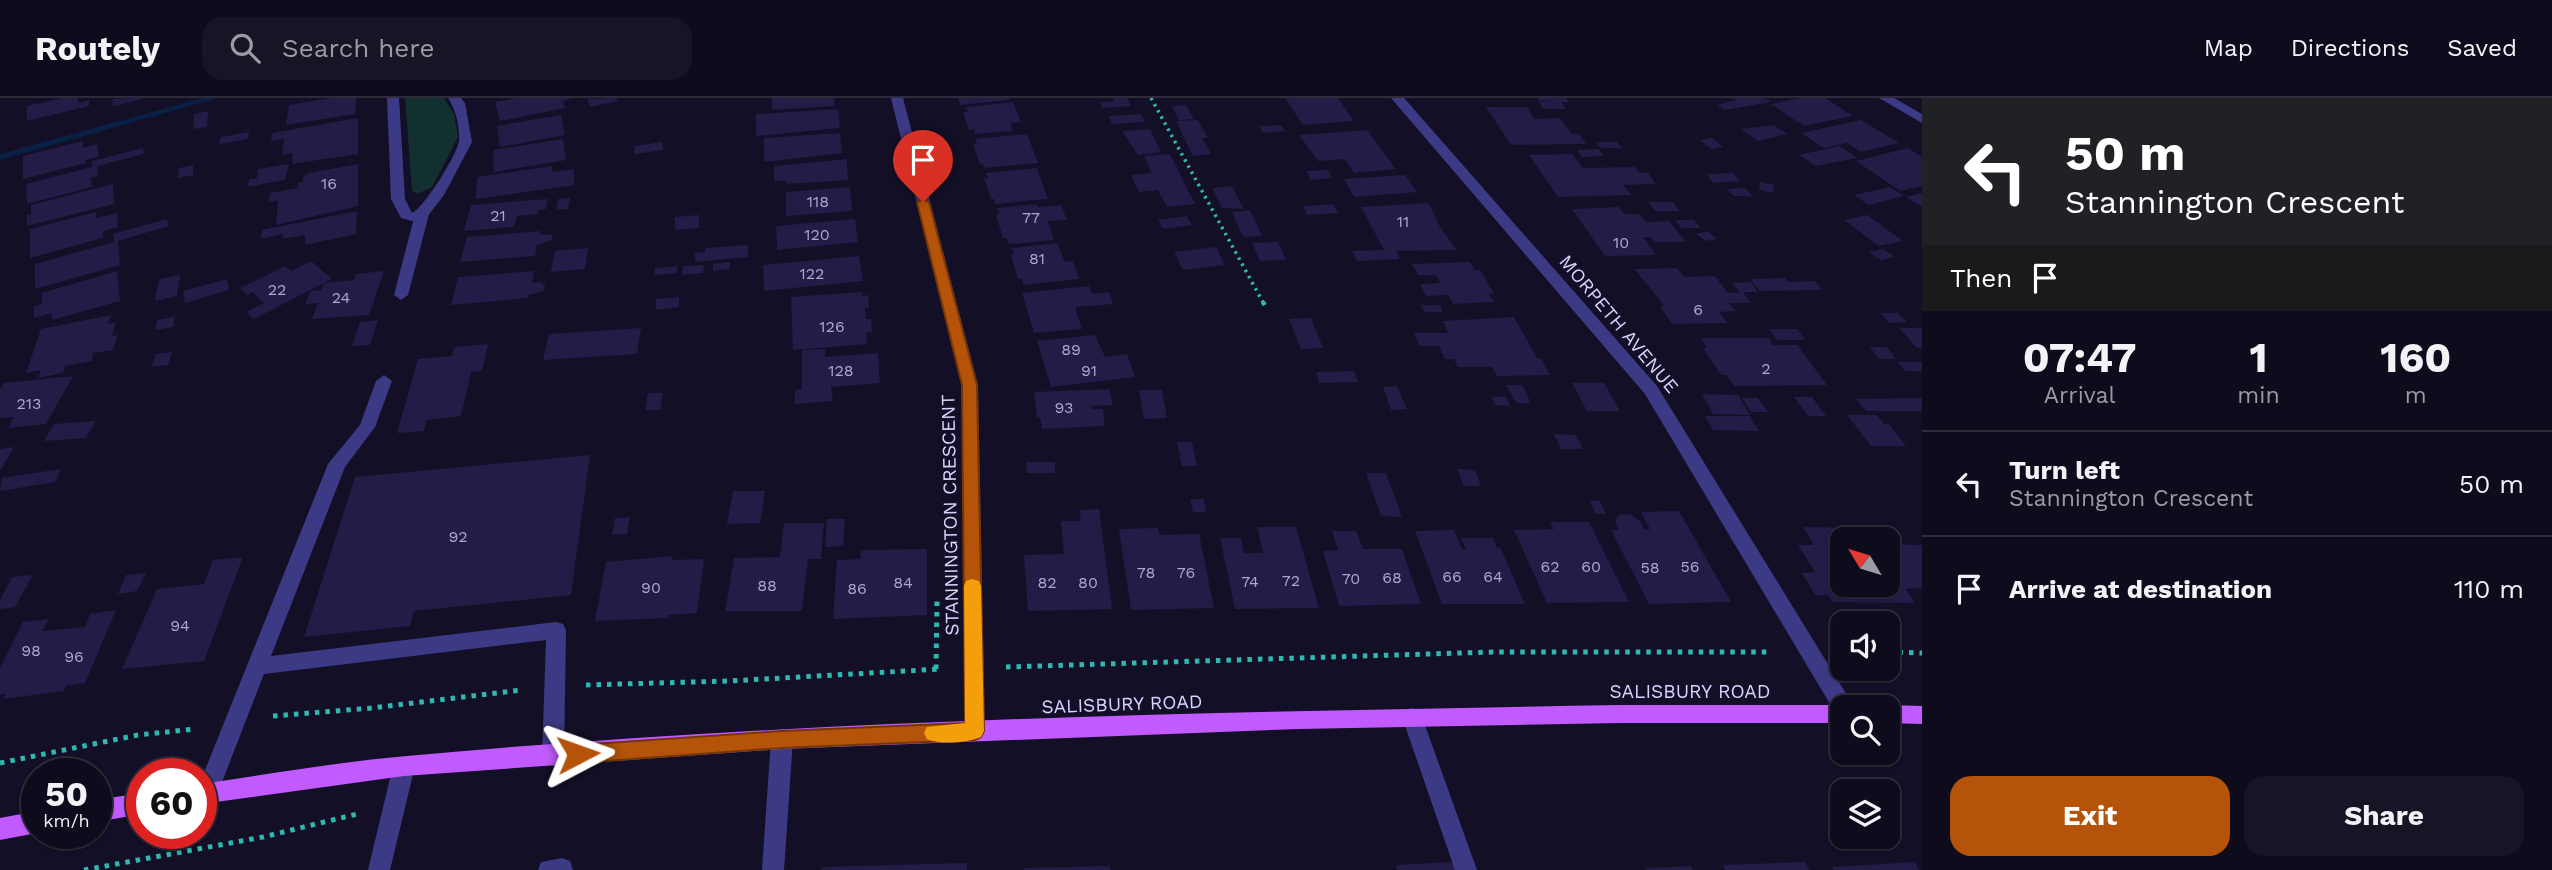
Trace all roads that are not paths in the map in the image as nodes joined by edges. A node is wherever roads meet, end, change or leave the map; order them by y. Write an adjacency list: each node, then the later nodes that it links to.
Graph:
1 (393, 98): 7 (street)
2 (454, 98): 7 (street)
3 (897, 98): 16 (street, STANNINGTON CRESCENT)
4 (1397, 98): 11 (street, MORPETH AVENUE)
5 (1885, 98): 6 (street)
6 (1922, 120)
7 (422, 214): 8 (street)
8 (401, 295)
9 (384, 381): 10 (street)
10 (258, 666): 18 (street); 19 (street)
11 (1836, 695)
12 (1830, 714): 15 (main road, SALISBURY ROAD)
13 (1900, 715): 14 (main road)
14 (1922, 715)
15 (1412, 718): 16 (main road, SALISBURY ROAD); 26 (street)
16 (975, 731): 17 (main road, SALISBURY ROAD)
17 (782, 739): 18 (main road, SALISBURY ROAD); 25 (street)
18 (552, 756): 20 (main road, SALISBURY ROAD)
19 (217, 763)
20 (404, 766): 21 (main road, SALISBURY ROAD); 24 (street)
21 (217, 791)
22 (21, 825): 23 (main road)
23 (0, 829)
24 (379, 870)
25 (773, 870)
26 (1466, 870)

